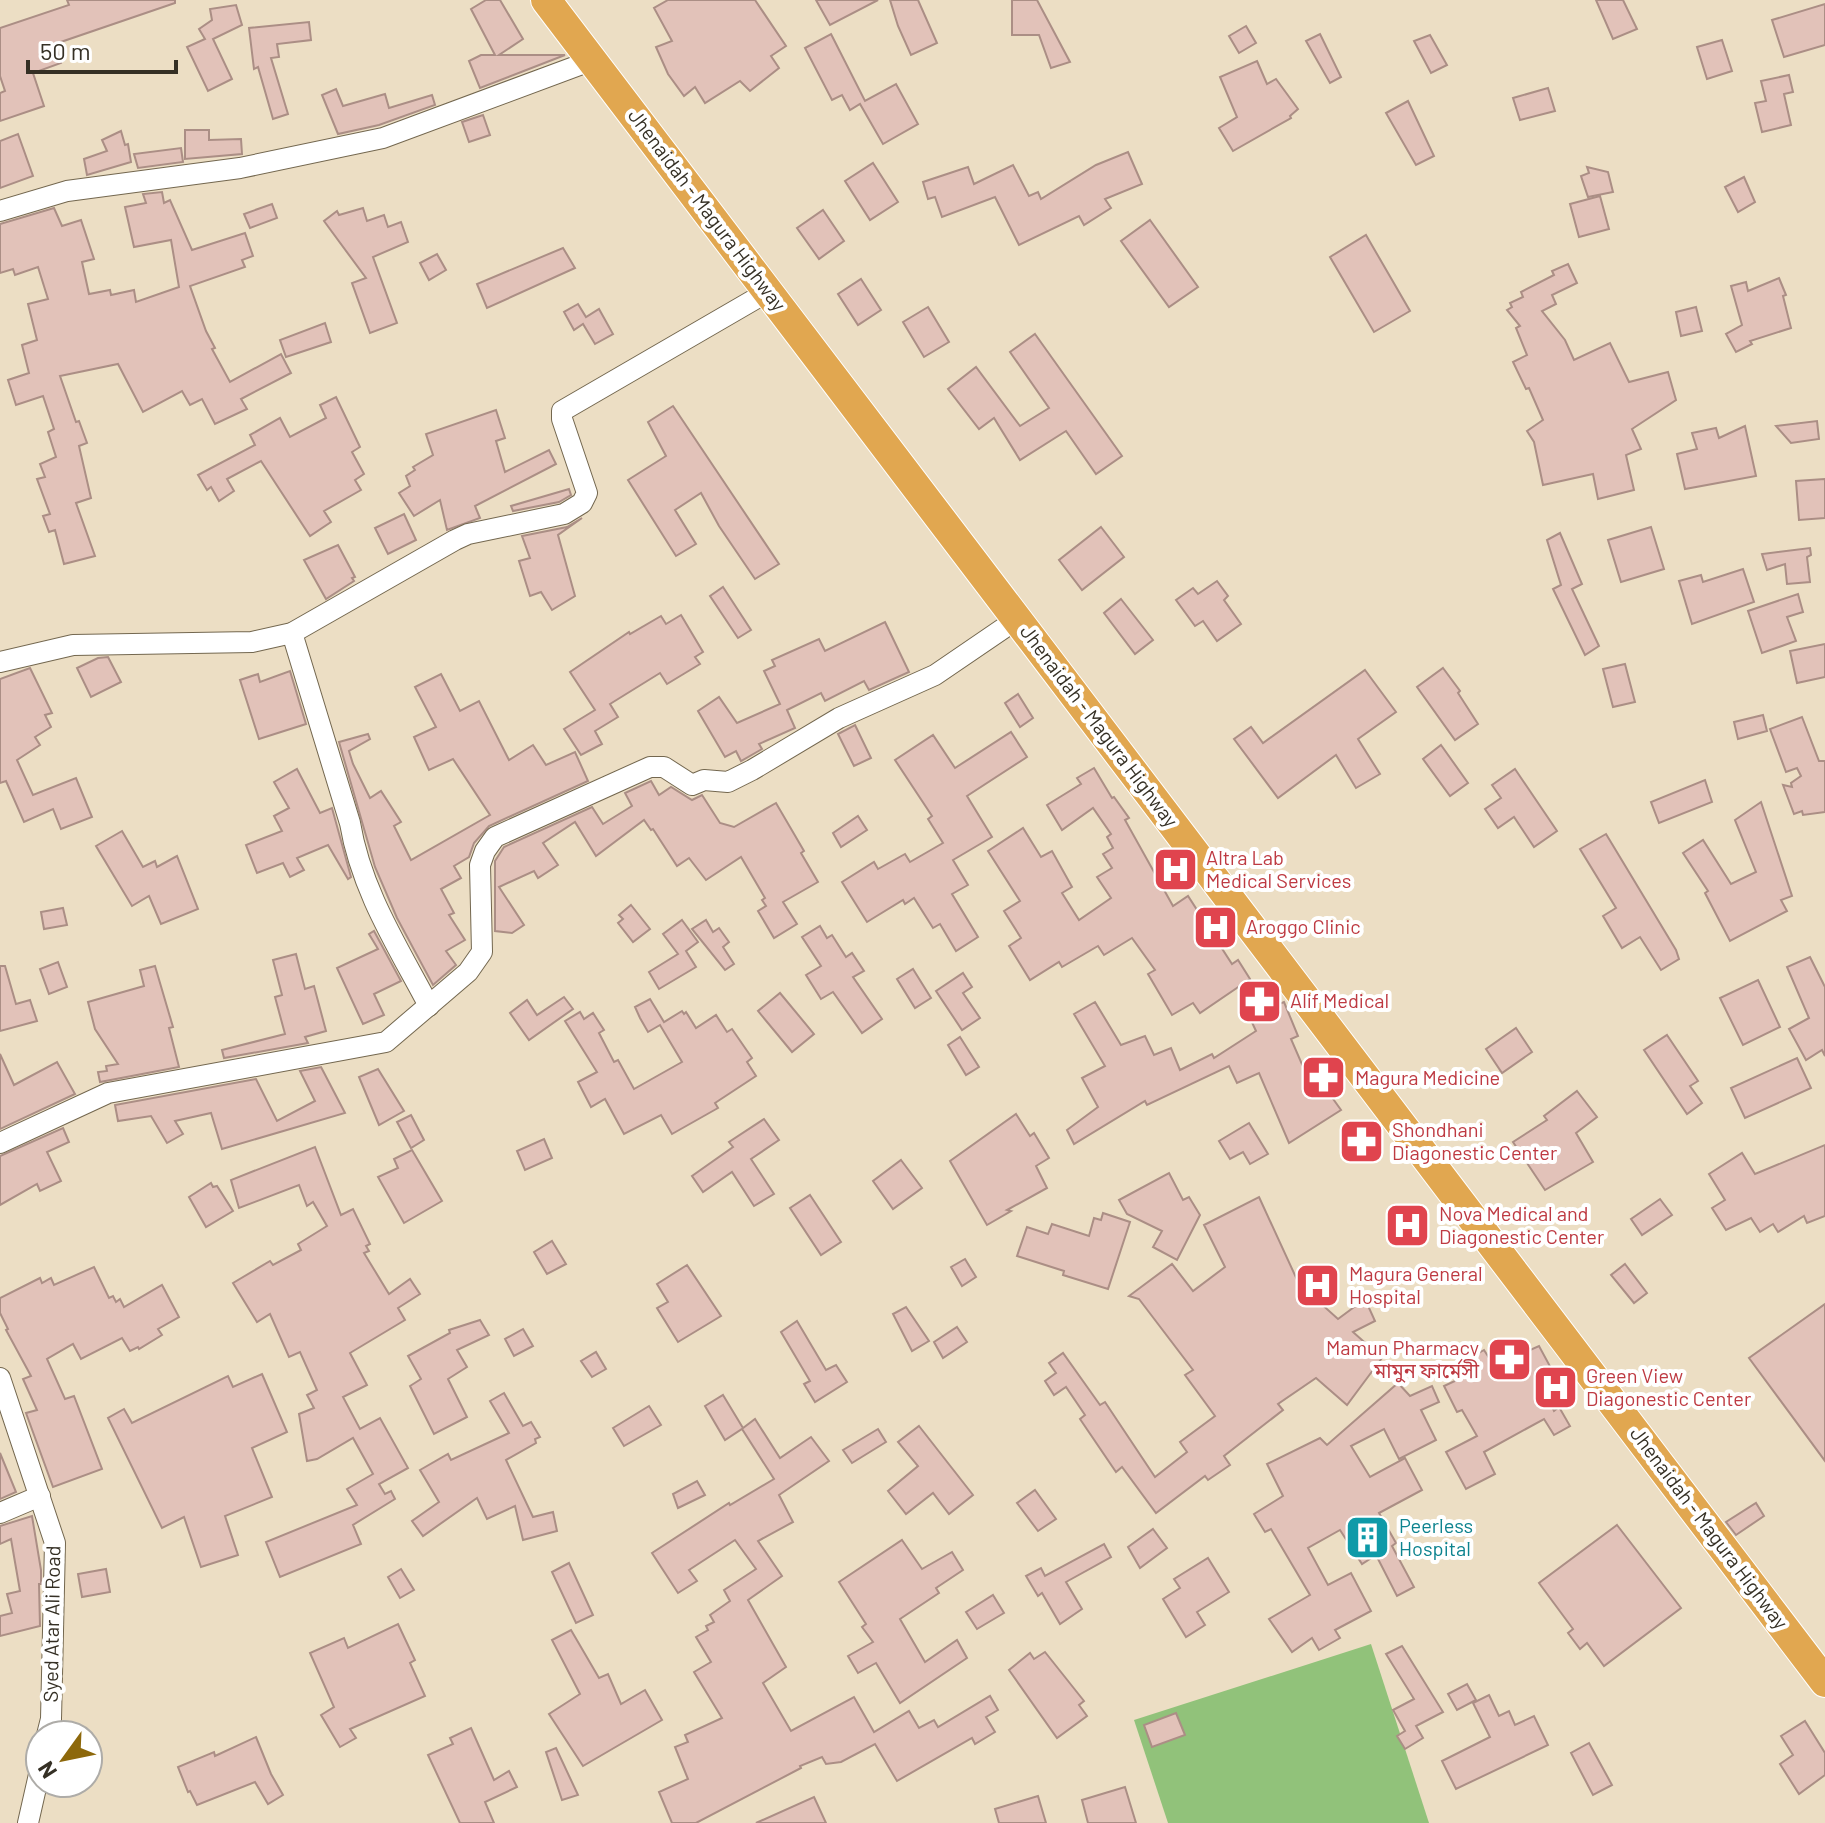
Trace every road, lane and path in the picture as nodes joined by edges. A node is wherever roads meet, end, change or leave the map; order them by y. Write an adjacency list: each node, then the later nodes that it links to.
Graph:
1 (546, 0): 2 (highway, Jhenaidah - Magura Highway)
2 (593, 60): 3 (street); 4 (highway, Jhenaidah - Magura Highway)
3 (0, 211)
4 (769, 291): 5 (highway, Jhenaidah - Magura Highway); 6 (street)
5 (1017, 619): 8 (street); 13 (highway, Jhenaidah - Magura Highway)
6 (292, 633): 7 (street); 8 (street)
7 (0, 662)
8 (429, 1006): 9 (street)
9 (0, 1143)
10 (0, 1378): 11 (street, Syed Atar Ali Road)
11 (40, 1496): 12 (street); 14 (street, Syed Atar Ali Road)
12 (0, 1513)
13 (1825, 1682)
14 (49, 1719)
15 (33, 1799): 16 (street)
16 (28, 1823)

